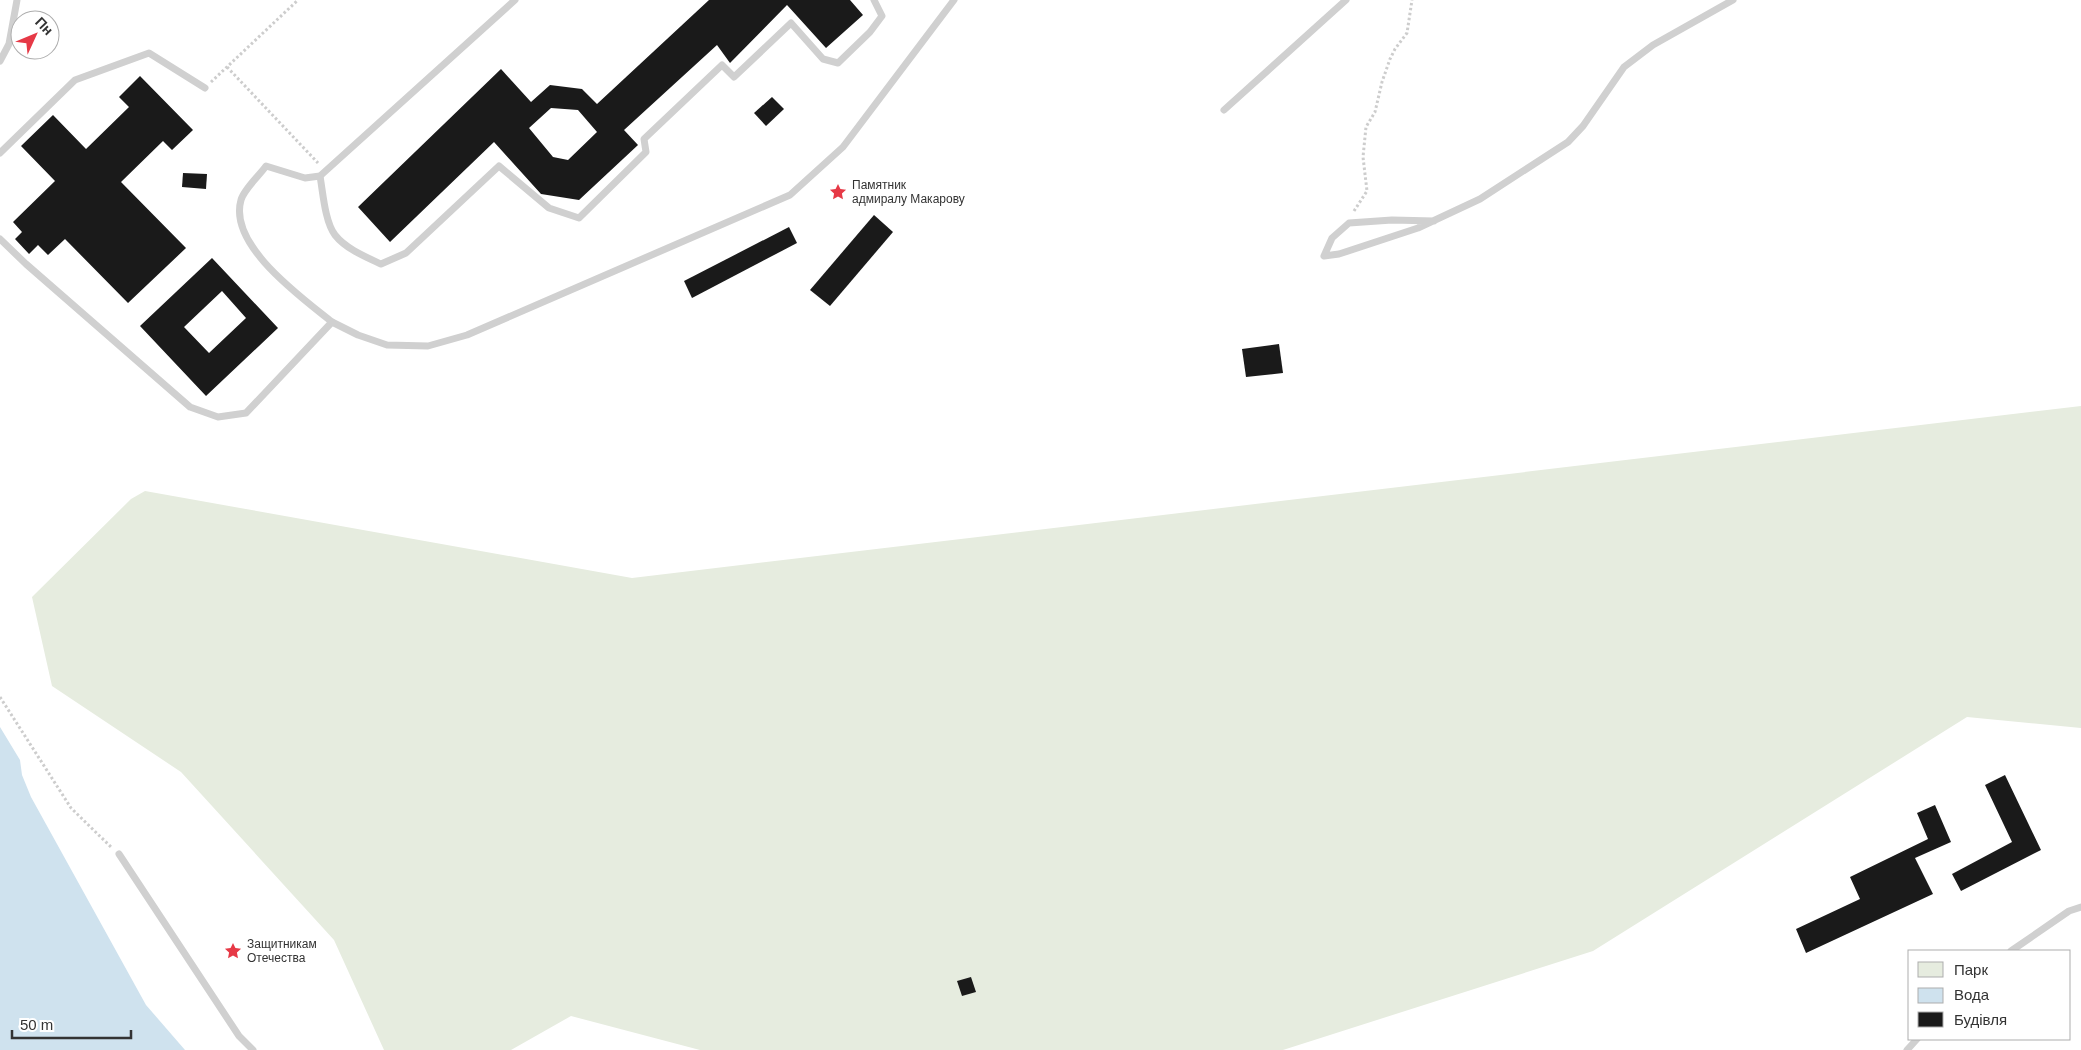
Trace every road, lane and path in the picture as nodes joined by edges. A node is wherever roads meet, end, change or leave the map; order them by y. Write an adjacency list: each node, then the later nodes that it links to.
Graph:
1 (17, 0): 9 (lane)
2 (298, 0): 10 (path)
3 (516, 0): 14 (lane)
4 (874, 0): 14 (lane)
5 (954, 0): 18 (lane)
6 (1346, 0): 12 (lane)
7 (1412, 0): 16 (path)
8 (1733, 0): 15 (lane)
9 (0, 60)
10 (227, 68): 11 (path); 14 (path)
11 (205, 88): 13 (lane)
12 (1224, 110)
13 (0, 153)
14 (322, 173): 18 (lane)
15 (1434, 221): 16 (lane); 16 (lane)
16 (1349, 223)
17 (0, 239): 18 (lane)
18 (332, 322)
19 (0, 697): 20 (path)
20 (119, 854): 24 (lane)
21 (2081, 907): 22 (lane)
22 (2012, 950)
23 (1916, 1040): 25 (lane)
24 (253, 1050)
25 (1907, 1050)

